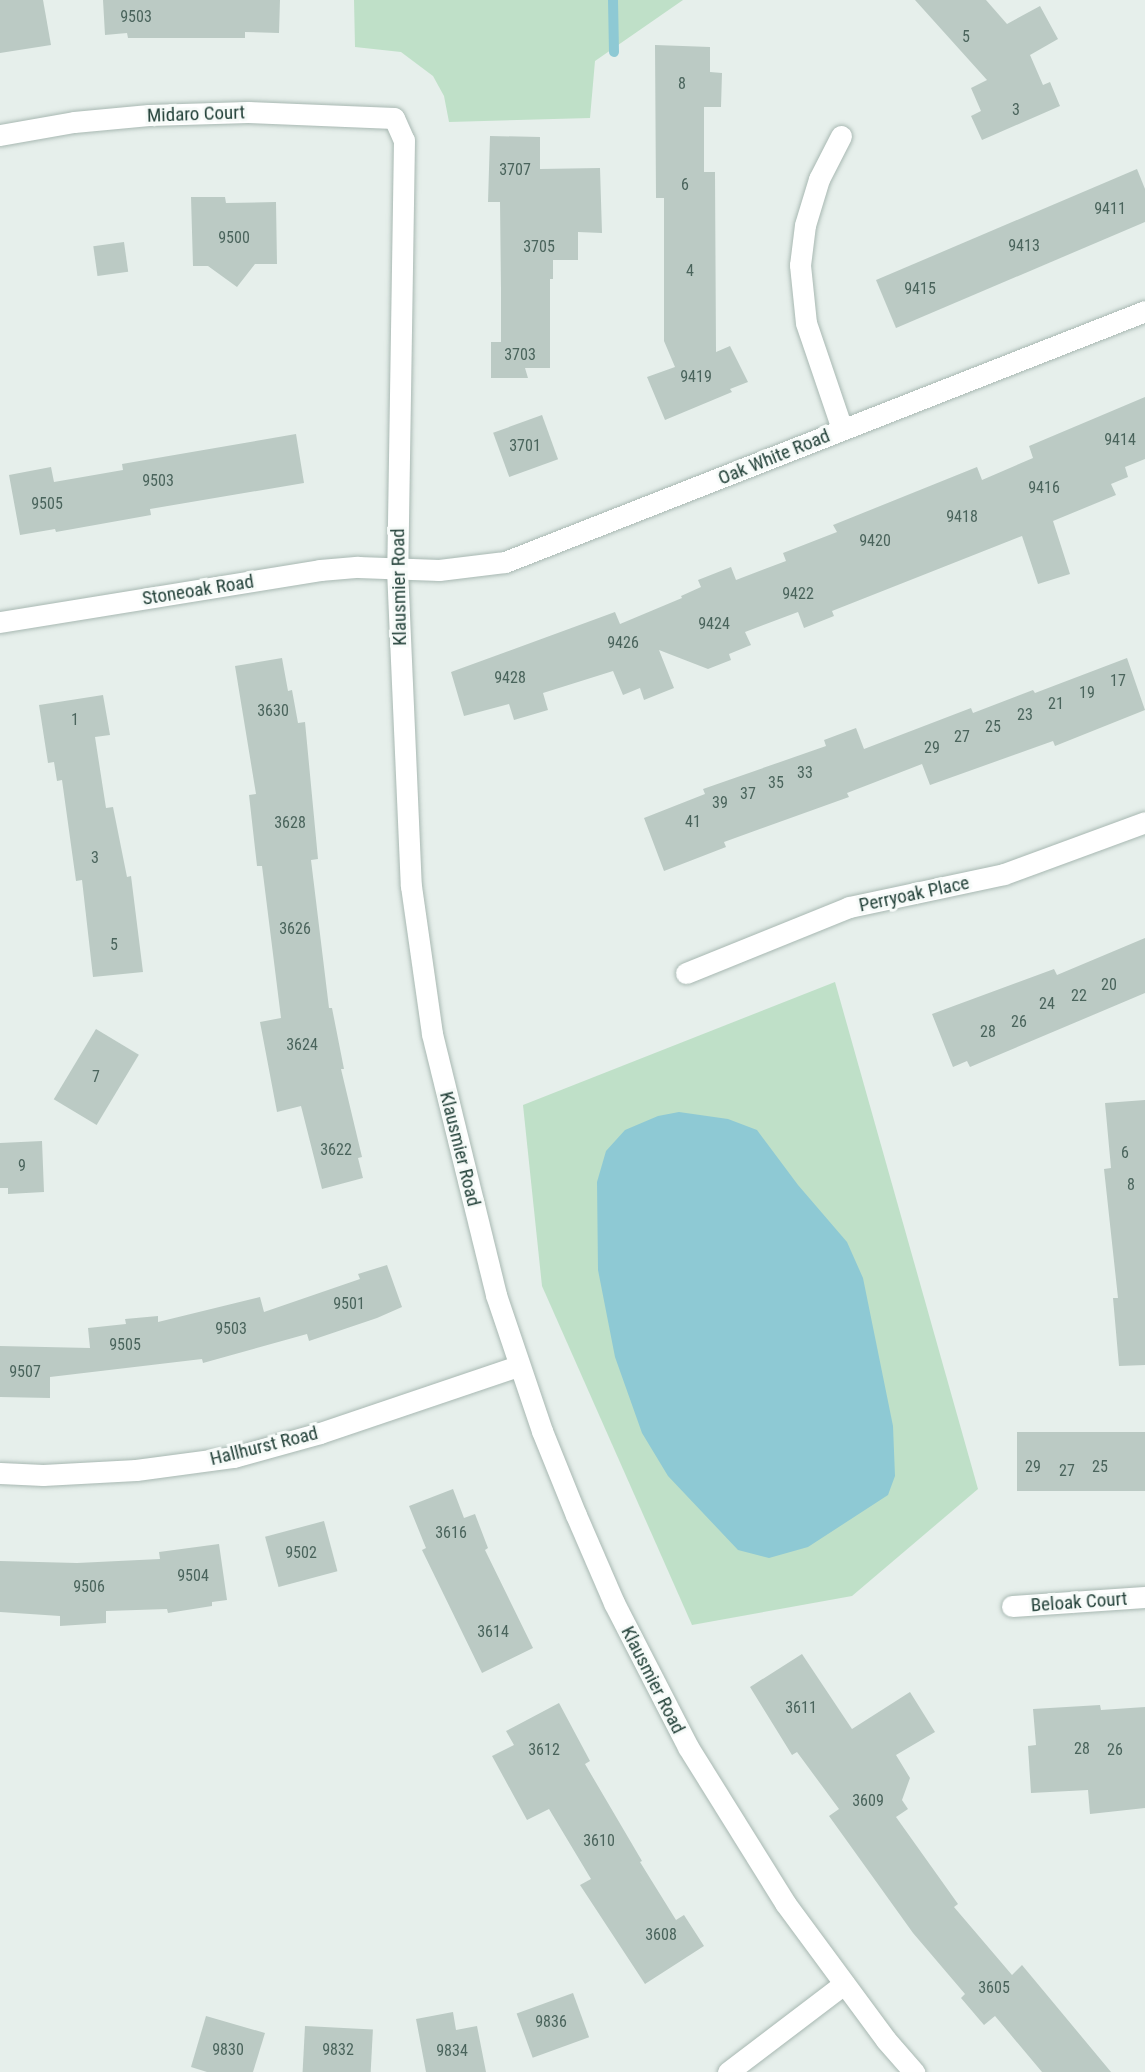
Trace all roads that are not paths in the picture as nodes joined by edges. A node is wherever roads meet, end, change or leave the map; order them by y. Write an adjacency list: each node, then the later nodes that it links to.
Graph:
1 (394, 118): 2 (street, Midaro Court); 6 (street, Klausmier Road)
2 (0, 135)
3 (841, 136): 5 (street)
4 (1145, 311): 5 (street, Oak White Road)
5 (842, 429): 6 (street, Oak White Road)
6 (397, 569): 7 (street, Stoneoak Road); 10 (street, Klausmier Road)
7 (0, 622)
8 (1145, 822): 9 (street, Perryoak Place)
9 (686, 973)
10 (519, 1366): 11 (street, Hallhurst Road); 14 (street, Klausmier Road)
11 (0, 1473)
12 (1145, 1597): 13 (street, Beloak Court)
13 (1012, 1606)
14 (844, 1984): 15 (street); 16 (street, Klausmier Road)
15 (728, 2072)
16 (914, 2072)

